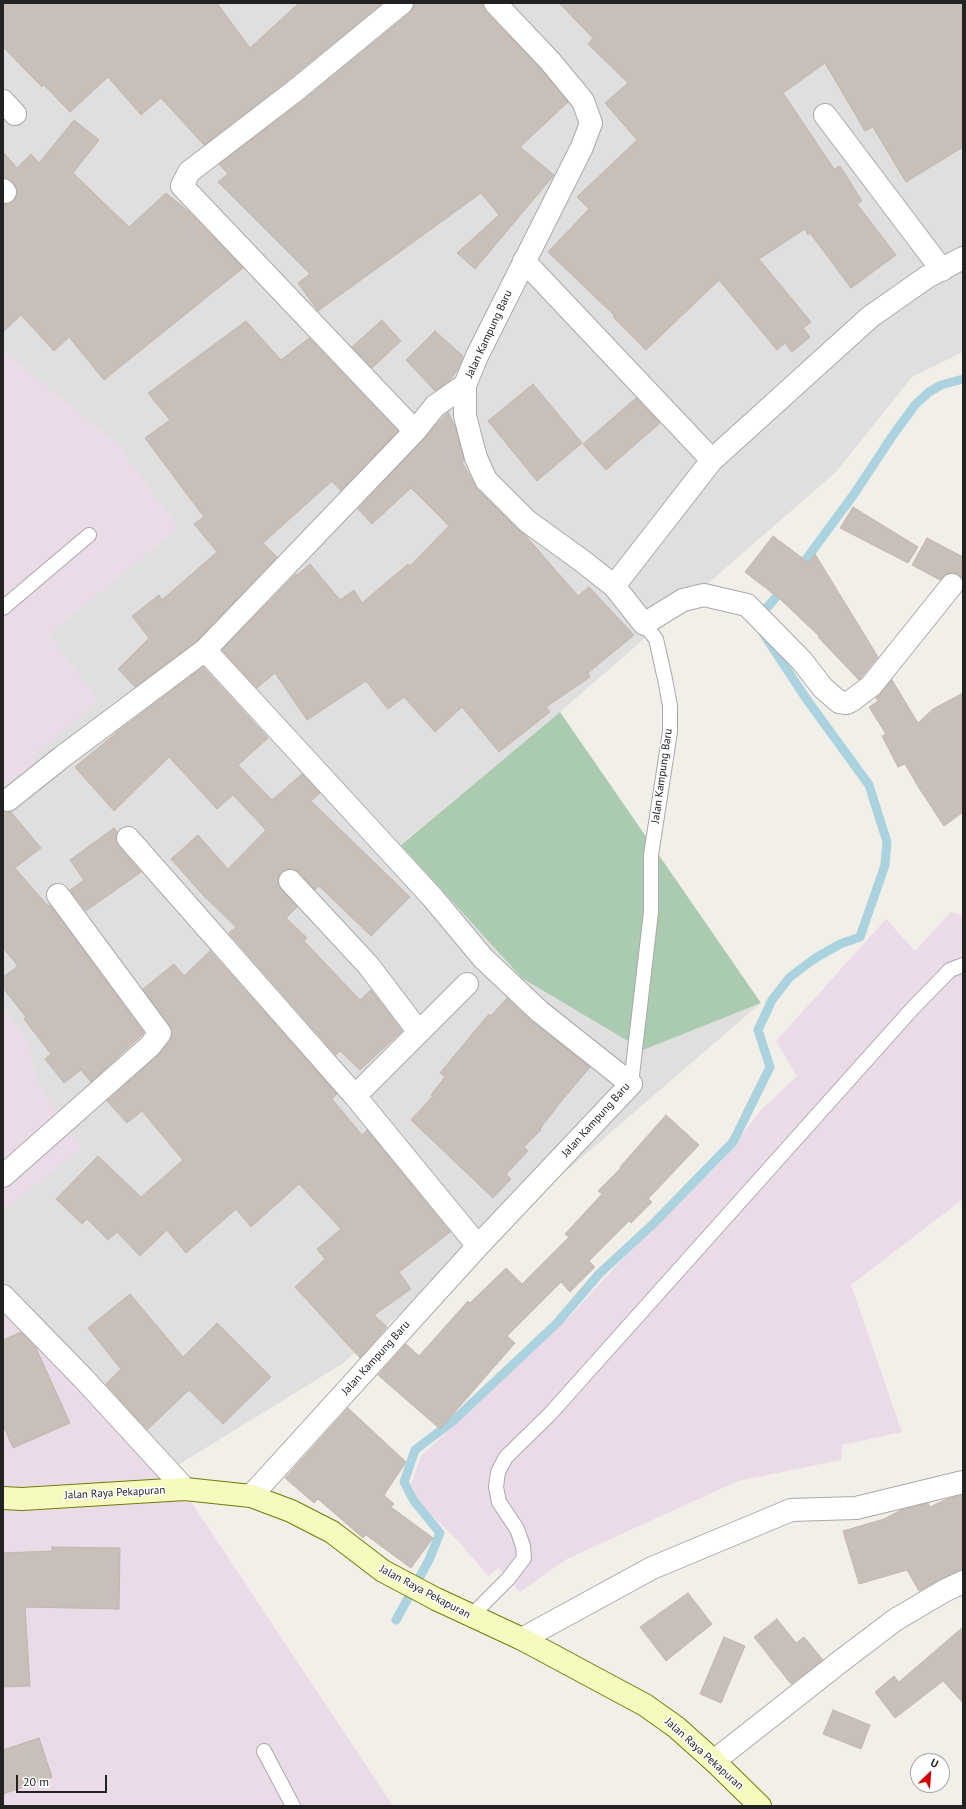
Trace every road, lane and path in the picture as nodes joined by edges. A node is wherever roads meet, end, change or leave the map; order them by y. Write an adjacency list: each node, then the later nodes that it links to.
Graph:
1 (402, 3): 8 (street)
2 (495, 3): 5 (street, Jalan Kampung Baru)
3 (825, 115): 6 (street)
4 (963, 258): 6 (street)
5 (524, 261): 7 (street, Jalan Kampung Baru); 9 (street)
6 (942, 270): 9 (street)
7 (466, 385): 8 (street); 12 (street, Jalan Kampung Baru)
8 (415, 431): 15 (street)
9 (712, 460): 12 (street)
10 (89, 536): 13 (lane)
11 (952, 585): 14 (street)
12 (614, 586): 14 (street, Jalan Kampung Baru)
13 (3, 608)
14 (644, 624): 23 (lane, Jalan Kampung Baru)
15 (205, 650): 16 (street); 23 (street)
16 (8, 800)
17 (128, 838): 24 (street)
18 (290, 881): 22 (street)
19 (58, 895): 25 (street)
20 (963, 966): 33 (lane)
21 (467, 984): 22 (street)
22 (419, 1032): 24 (street)
23 (631, 1084): 26 (street, Jalan Kampung Baru)
24 (355, 1096): 26 (street)
25 (3, 1176)
26 (478, 1246): 30 (street, Jalan Kampung Baru)
27 (3, 1296): 29 (street)
28 (963, 1482): 34 (street)
29 (185, 1490): 30 (main road, Jalan Raya Pekapuran); 31 (main road, Jalan Raya Pekapuran)
30 (251, 1496): 33 (main road, Jalan Raya Pekapuran)
31 (3, 1498)
32 (963, 1582): 36 (street)
33 (471, 1616): 34 (main road, Jalan Raya Pekapuran)
34 (522, 1639): 36 (main road, Jalan Raya Pekapuran)
35 (264, 1751): 37 (lane)
36 (714, 1761): 38 (main road, Jalan Raya Pekapuran)
37 (294, 1806)
38 (760, 1806)

